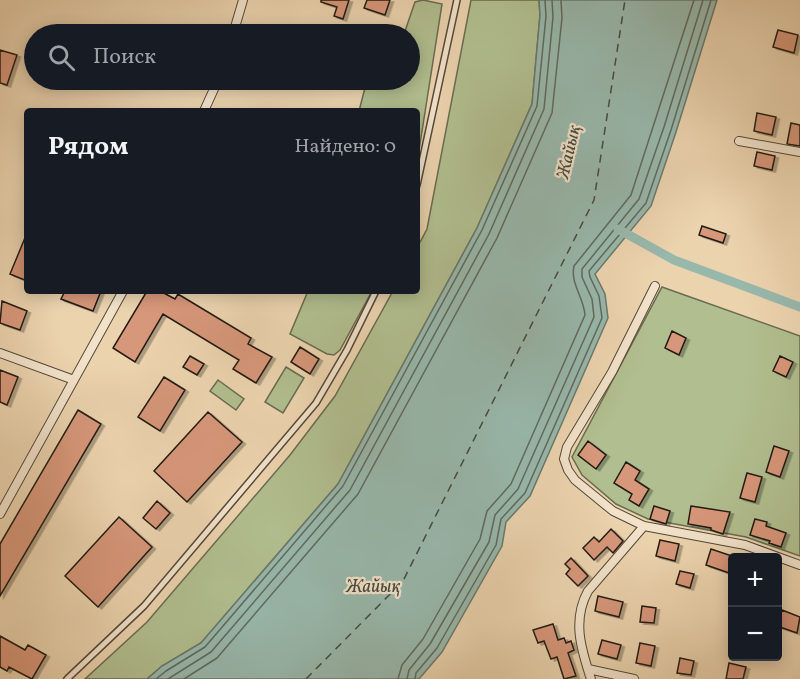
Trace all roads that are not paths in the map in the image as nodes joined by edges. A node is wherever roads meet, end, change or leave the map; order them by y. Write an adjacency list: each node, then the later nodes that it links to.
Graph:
1 (243, 0): 3 (street)
2 (457, 0): 8 (street)
3 (236, 24)
4 (213, 90): 5 (street)
5 (205, 108)
6 (739, 141): 7 (street)
7 (800, 152)
8 (420, 171)
9 (655, 286): 15 (street)
10 (121, 294): 13 (street)
11 (375, 294): 18 (street)
12 (0, 353): 13 (street)
13 (74, 380): 14 (street)
14 (0, 514)
15 (644, 526): 16 (street); 17 (street)
16 (800, 565)
17 (588, 669): 19 (street); 20 (street)
18 (67, 679)
19 (591, 679)
20 (634, 679)

